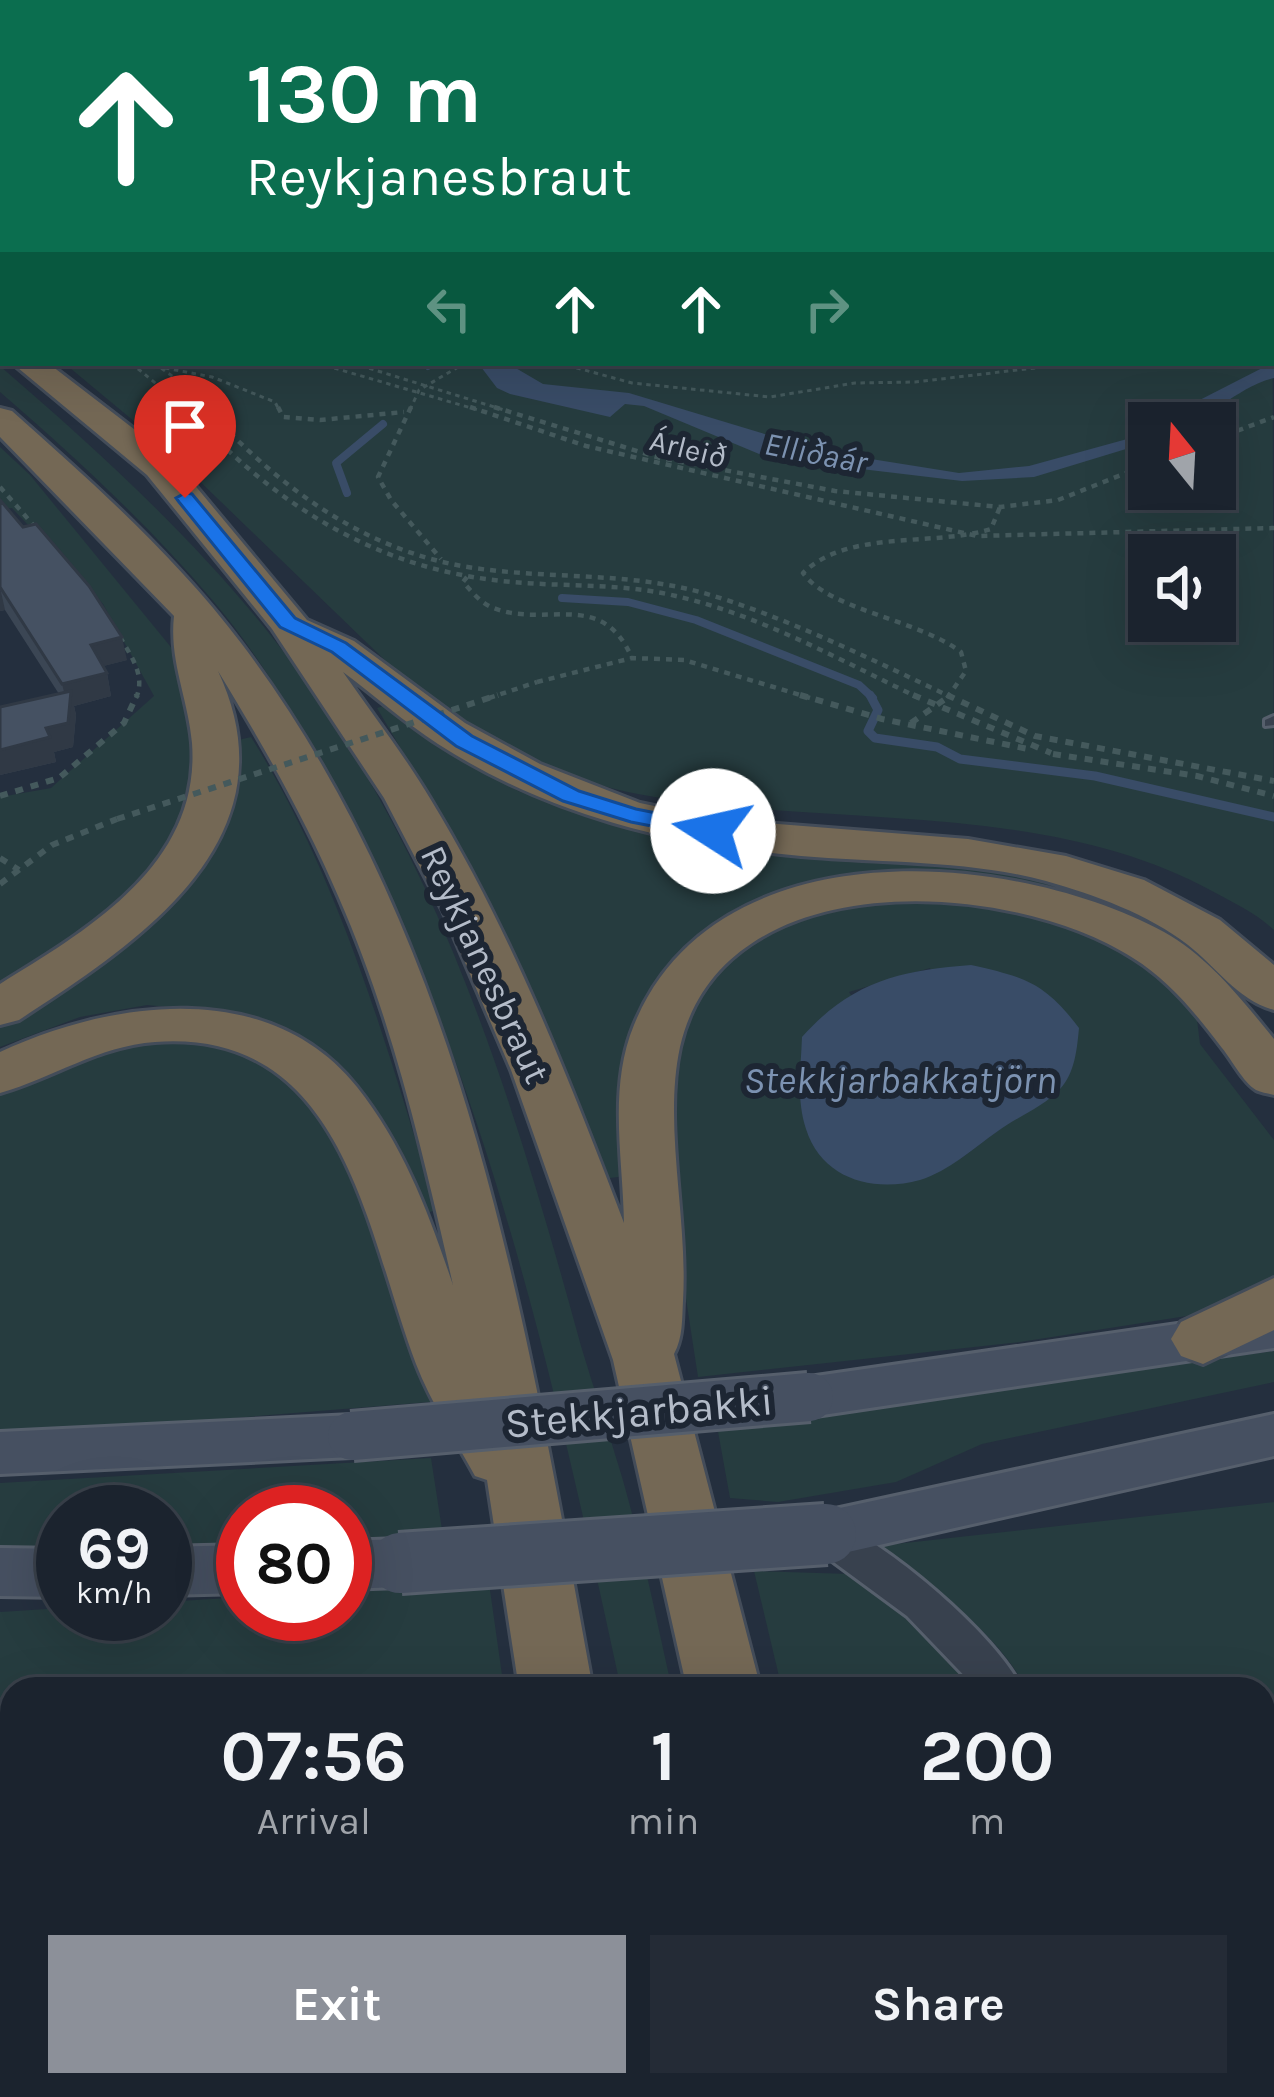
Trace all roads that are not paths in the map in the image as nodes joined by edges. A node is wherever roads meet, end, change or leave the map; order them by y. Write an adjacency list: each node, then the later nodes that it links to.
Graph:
1 (32, 366): 5 (highway, Reykjanesbraut)
2 (0, 418): 3 (highway)
3 (15, 438): 4 (highway)
4 (194, 614): 8 (highway); 18 (highway)
5 (288, 622): 7 (highway); 15 (highway, Reykjanesbraut)
6 (1203, 989): 10 (highway); 11 (highway); 15 (highway)
7 (1274, 993)
8 (0, 1008)
9 (0, 1074): 18 (highway)
10 (1274, 1076)
11 (1274, 1106)
12 (1274, 1302): 14 (highway)
13 (1274, 1329): 14 (main road, Stekkjarbakki)
14 (1203, 1339): 17 (main road, Stekkjarbakki, bridge)
15 (645, 1360): 24 (highway, Reykjanesbraut)
16 (1258, 1443): 19 (main road)
17 (0, 1453)
18 (524, 1502): 23 (highway)
19 (826, 1534): 20 (main road, bridge); 25 (street)
20 (372, 1564)
21 (0, 1572): 22 (main road)
22 (36, 1573)
23 (554, 1677)
24 (721, 1677)
25 (993, 1677)

